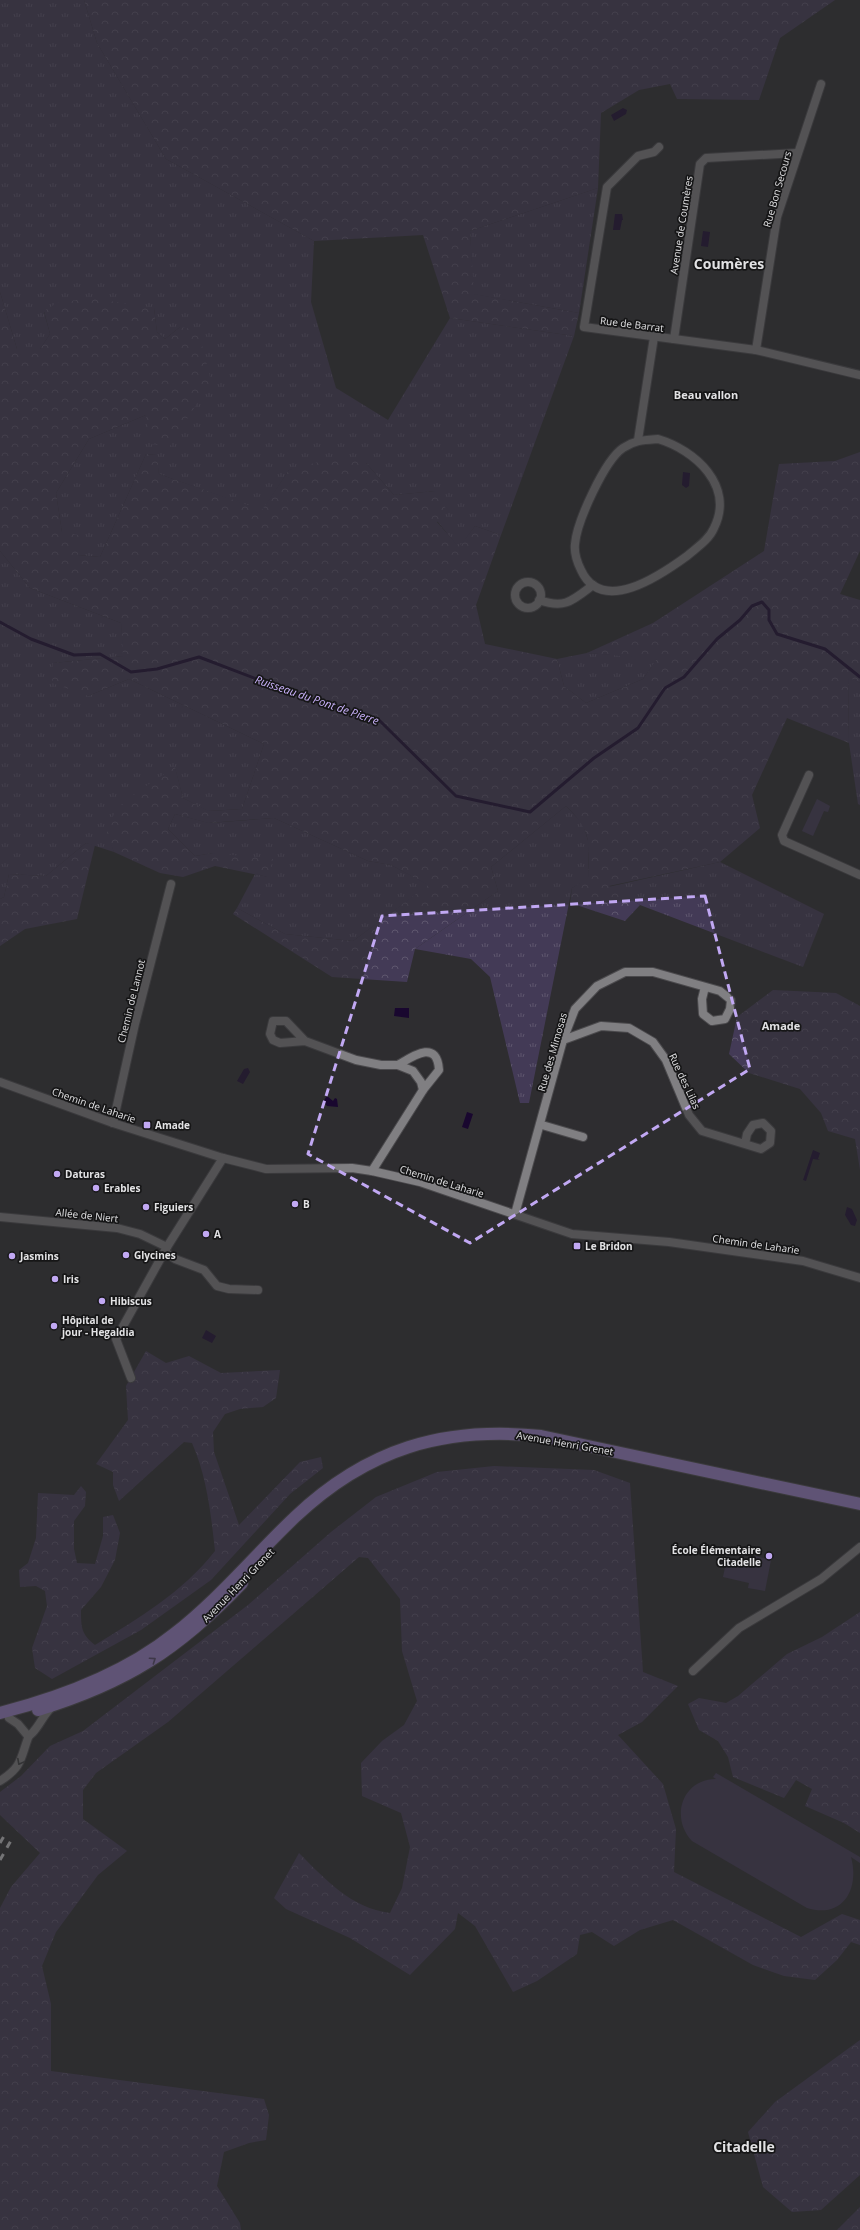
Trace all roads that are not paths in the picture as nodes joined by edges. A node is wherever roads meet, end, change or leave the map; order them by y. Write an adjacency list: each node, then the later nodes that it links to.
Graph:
1 (821, 84): 3 (street, Rue Bon Secours)
2 (659, 147): 4 (street, Rue de Barrat)
3 (797, 153): 5 (street, Avenue de Coumères); 6 (street, Rue Bon Secours)
4 (654, 337): 5 (street, Rue de Barrat); 8 (street)
5 (674, 339): 6 (street, Rue de Barrat)
6 (756, 350): 7 (street, Rue de Barrat)
7 (860, 375)
8 (638, 440): 9 (street); 9 (street)
9 (593, 585): 10 (street)
10 (539, 600)
11 (809, 776): 12 (street)
12 (860, 875)
13 (171, 884): 20 (street, Chemin de Lannot)
14 (705, 987): 14 (street, Rue des Mimosas); 15 (street, Rue des Mimosas)
15 (564, 1040): 21 (street, Rue des Mimosas); 23 (street, Rue des Lilas)
16 (305, 1041): 17 (street)
17 (398, 1065): 19 (street); 19 (street)
18 (0, 1082): 20 (street, Chemin de Laharie)
19 (423, 1090): 25 (street)
20 (113, 1123): 24 (street, Chemin de Laharie)
21 (542, 1125): 22 (street); 26 (street, Rue des Mimosas)
22 (583, 1138)
23 (745, 1144)
24 (223, 1158): 25 (street, Chemin de Laharie); 28 (street)
25 (372, 1171): 26 (street, Chemin de Laharie)
26 (515, 1214): 29 (street, Chemin de Laharie)
27 (0, 1217): 28 (street, Allée de Niert)
28 (166, 1250): 30 (street, Allée de Niert); 31 (street)
29 (860, 1278)
30 (258, 1290)
31 (130, 1378)
32 (806, 1493): 33 (main road, Avenue Henri Grenet); 34 (main road, Avenue Henri Grenet); 35 (main road, Avenue Henri Grenet)
33 (860, 1496)
34 (312, 1503): 38 (main road, Avenue Henri Grenet, one-way to 34); 39 (main road, Avenue Henri Grenet)
35 (860, 1504)
36 (860, 1547): 37 (street)
37 (693, 1672)
38 (53, 1706): 39 (main road, Avenue Henri Grenet); 40 (street)
39 (3, 1717): 40 (street)
40 (28, 1736): 41 (street, one-way to 41)
41 (0, 1780)

